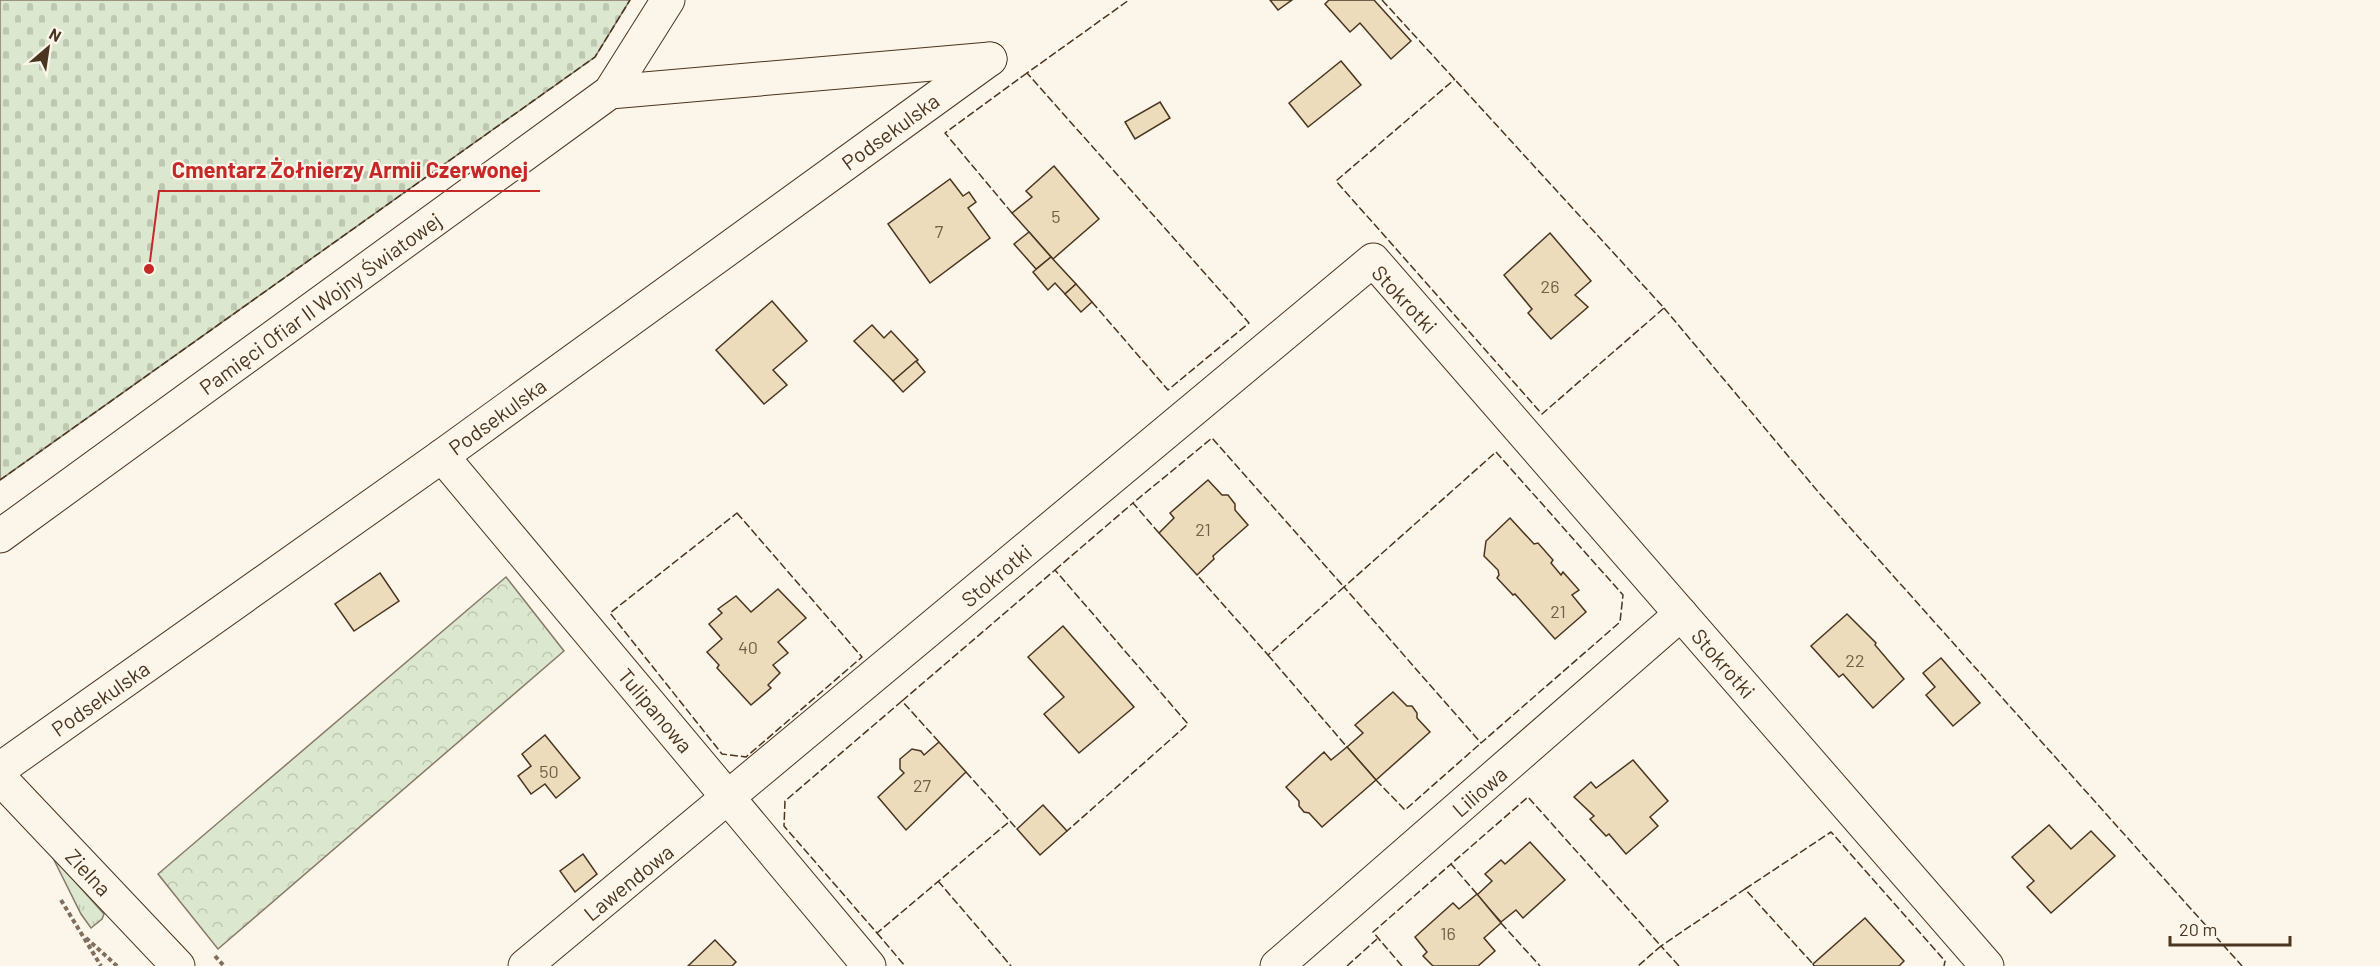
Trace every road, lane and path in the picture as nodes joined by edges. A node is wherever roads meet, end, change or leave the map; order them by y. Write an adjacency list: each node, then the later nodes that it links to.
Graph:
1 (668, 0): 2 (street, Pamięci Ofiar II Wojny Światowej)
2 (610, 92): 3 (street, Podsekulska); 4 (street, Pamięci Ofiar II Wojny Światowej)
3 (442, 456): 6 (street, Podsekulska); 8 (street, Tulipanowa)
4 (0, 536)
5 (1681, 614): 8 (street, Stokrotki); 14 (street, Liliowa); 15 (street, Stokrotki)
6 (0, 769)
7 (0, 778): 11 (street, Zielna)
8 (730, 798): 12 (street, Lawendowa); 13 (street, Tulipanowa)
9 (101, 966): 10 (path)
10 (117, 966)
11 (178, 966)
12 (525, 966)
13 (869, 966)
14 (1277, 966)
15 (1987, 966)

